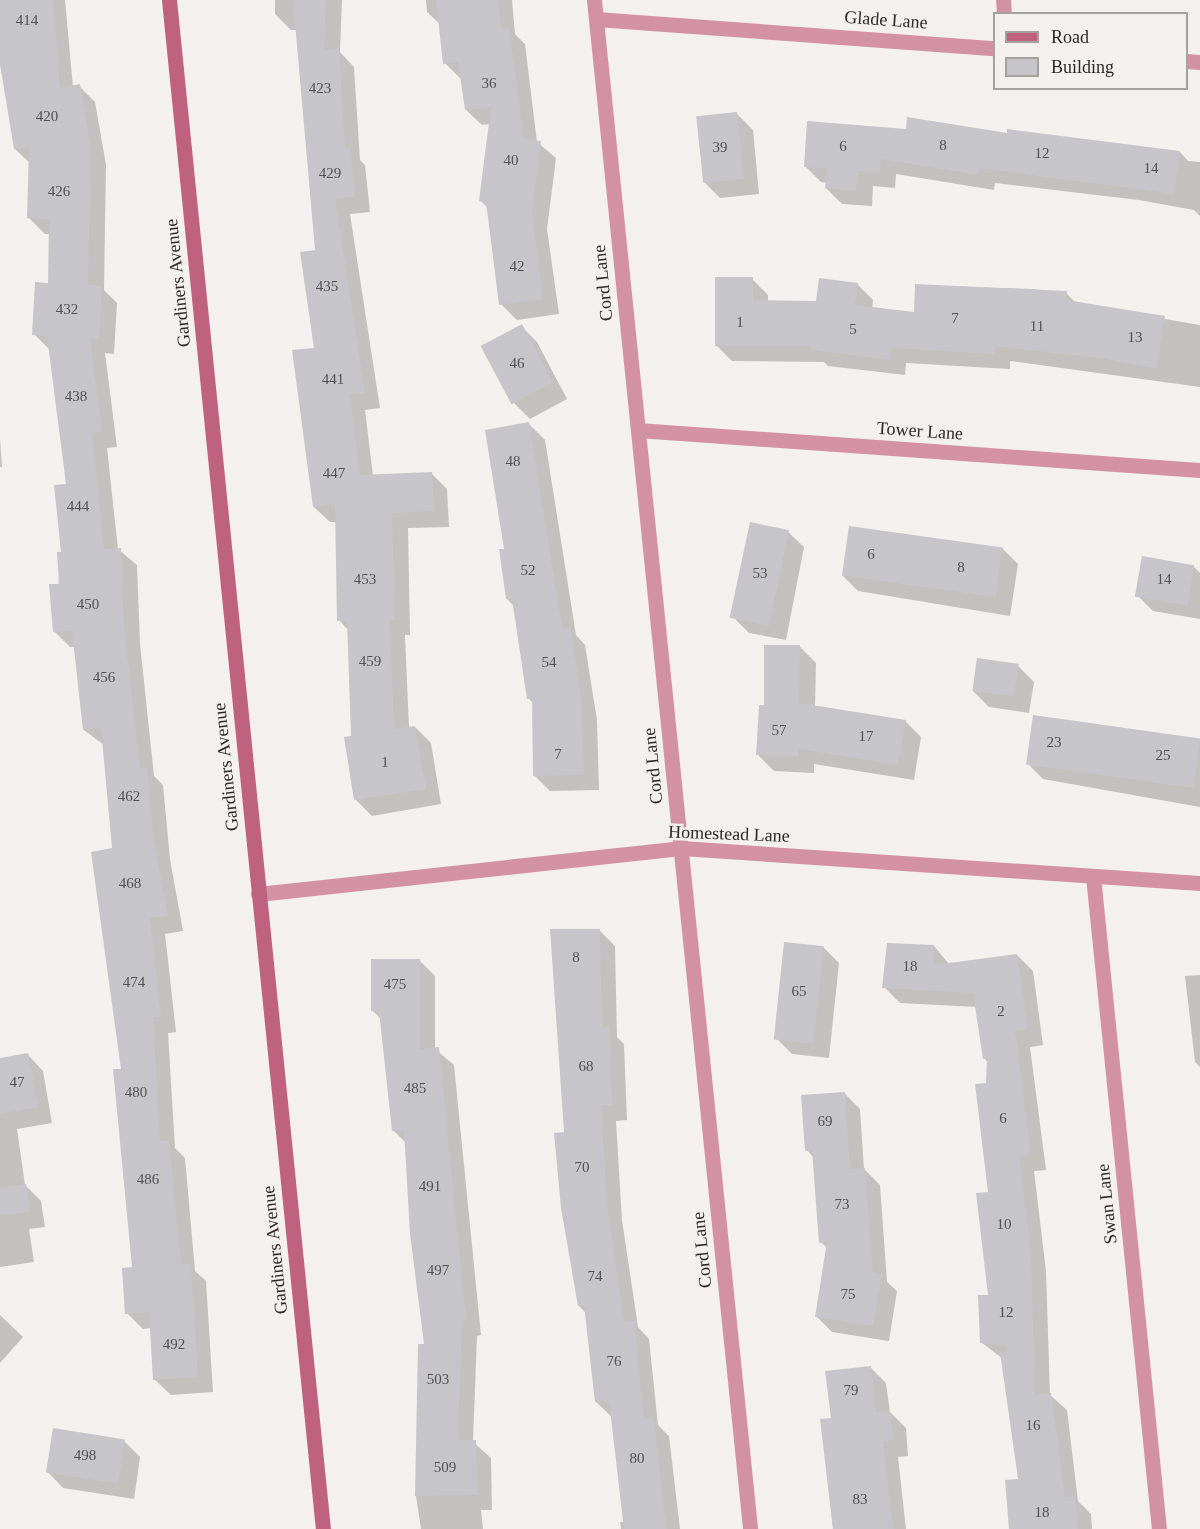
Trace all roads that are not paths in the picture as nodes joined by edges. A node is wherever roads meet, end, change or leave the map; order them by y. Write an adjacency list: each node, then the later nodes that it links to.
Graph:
1 (169, 0): 10 (main road, Gardiners Avenue)
2 (594, 0): 3 (street, Cord Lane)
3 (596, 20): 4 (street, Glade Lane); 5 (street, Cord Lane)
4 (993, 48)
5 (638, 430): 6 (street, Tower Lane); 7 (street, Cord Lane)
6 (1200, 470)
7 (681, 849): 8 (street, Homestead Lane); 10 (street, Homestead Lane); 12 (street, Cord Lane)
8 (1093, 876): 9 (street, Homestead Lane); 13 (street, Swan Lane)
9 (1200, 883)
10 (258, 894): 11 (main road, Gardiners Avenue)
11 (322, 1529)
12 (750, 1529)
13 (1159, 1529)

